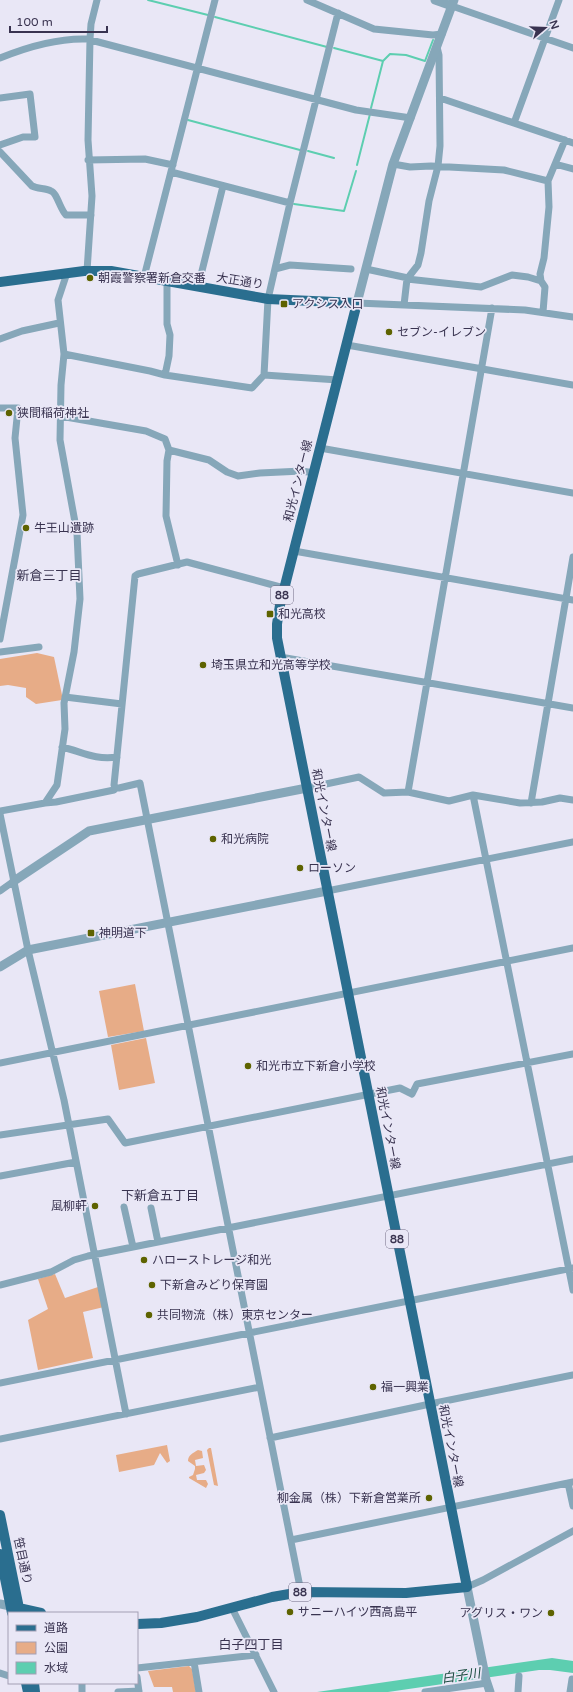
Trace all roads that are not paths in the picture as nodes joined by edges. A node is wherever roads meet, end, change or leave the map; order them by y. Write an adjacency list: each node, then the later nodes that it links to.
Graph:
1 (97, 0): 10 (street)
2 (215, 0): 14 (street)
3 (307, 0): 7 (street)
4 (435, 0): 6 (street)
5 (559, 0): 9 (street)
6 (453, 2): 8 (street); 9 (street)
7 (338, 13): 8 (street); 17 (street)
8 (442, 34): 11 (street)
9 (544, 38): 12 (street); 19 (street)
10 (90, 39): 13 (street); 14 (street); 24 (street)
11 (437, 47): 16 (street); 18 (street)
12 (573, 48)
13 (0, 58)
14 (198, 68): 17 (street); 28 (street)
15 (0, 98): 22 (street)
16 (440, 98): 19 (street); 27 (street)
17 (316, 99): 18 (street); 32 (street)
18 (411, 118): 25 (street)
19 (514, 122): 20 (street)
20 (565, 140): 21 (street); 26 (street)
21 (573, 142)
22 (0, 145)
23 (0, 152): 33 (street)
24 (88, 160): 28 (street); 33 (street)
25 (393, 164): 27 (street); 35 (street)
26 (555, 164): 29 (street); 30 (street)
27 (438, 166): 30 (street); 40 (street)
28 (172, 169): 31 (street); 39 (street)
29 (573, 169)
30 (548, 181): 41 (street)
31 (224, 186): 32 (street); 44 (street)
32 (290, 203): 34 (street)
33 (91, 215): 37 (street)
34 (275, 269): 36 (street); 45 (street)
35 (366, 269): 40 (street); 46 (street)
36 (351, 270)
37 (87, 271): 38 (main road, 大正通り); 39 (main road, 大正通り)
38 (67, 273): 42 (main road, 大正通り); 51 (street)
39 (144, 277): 43 (main road, 大正通り)
40 (408, 279): 41 (street); 47 (street)
41 (541, 281): 49 (street)
42 (0, 282)
43 (167, 282): 44 (main road, 大正通り); 56 (street)
44 (198, 287): 45 (main road, 大正通り)
45 (268, 299): 46 (main road, 大正通り); 57 (street)
46 (357, 303): 47 (street); 53 (main road, 和光インター線 / 88)
47 (404, 305): 48 (street)
48 (492, 308): 49 (street); 55 (street)
49 (543, 312): 50 (street)
50 (573, 317)
51 (59, 323): 52 (street); 54 (street)
52 (0, 339)
53 (347, 345): 55 (street); 58 (main road, 和光インター線 / 88)
54 (64, 354): 56 (street); 61 (street)
55 (482, 369): 59 (street); 65 (street)
56 (165, 375): 57 (street)
57 (264, 375): 58 (street)
58 (338, 380): 62 (main road, 和光インター線 / 88)
59 (573, 385)
60 (0, 408): 73 (street)
61 (60, 416): 63 (street); 78 (street)
62 (320, 448): 64 (main road, 和光インター線 / 88); 65 (street)
63 (169, 450): 64 (street); 69 (street)
64 (314, 473): 67 (main road, 和光インター線 / 88)
65 (464, 474): 66 (street); 70 (street)
66 (573, 492)
67 (294, 551): 70 (street); 71 (main road, 和光インター線 / 88)
68 (573, 557): 72 (street)
69 (178, 565): 71 (street); 79 (street)
70 (445, 578): 72 (street); 77 (street)
71 (284, 588): 76 (main road, 和光インター線 / 88)
72 (569, 600): 80 (street)
73 (0, 639)
74 (39, 647): 75 (street)
75 (0, 652)
76 (281, 659): 77 (street); 85 (main road, 和光インター線 / 88)
77 (426, 682): 80 (street); 86 (street)
78 (65, 696): 79 (street); 82 (street)
79 (122, 704): 83 (street)
80 (547, 704): 81 (street); 90 (street)
81 (573, 708)
82 (62, 747): 83 (street); 89 (street)
83 (117, 757): 84 (street)
84 (116, 788): 89 (street); 92 (street)
85 (307, 788): 86 (street); 92 (street); 97 (main road, 和光インター線 / 88)
86 (408, 792): 87 (street)
87 (473, 795): 90 (street); 94 (street)
88 (573, 800): 90 (street)
89 (45, 803): 91 (street)
90 (531, 803)
91 (0, 812): 95 (street)
92 (147, 820): 95 (street); 98 (street)
93 (573, 842): 94 (street)
94 (486, 860): 97 (street); 101 (street)
95 (14, 881): 96 (street); 100 (street)
96 (0, 891)
97 (327, 891): 98 (street); 103 (main road, 和光インター線 / 88)
98 (167, 922): 100 (street); 104 (street)
99 (573, 948): 101 (street)
100 (28, 950): 102 (street); 105 (street)
101 (506, 961): 103 (street); 108 (street)
102 (0, 966)
103 (348, 993): 104 (street); 109 (main road, 和光インター線 / 88)
104 (188, 1026): 105 (street); 111 (street)
105 (52, 1053): 107 (street); 110 (street)
106 (573, 1054): 108 (street)
107 (0, 1063)
108 (528, 1063): 109 (street); 115 (street)
109 (368, 1094): 111 (street); 117 (main road, 和光インター線 / 88)
110 (68, 1125): 111 (street); 112 (street); 114 (street)
111 (208, 1125): 120 (street)
112 (0, 1135)
113 (573, 1159): 115 (street)
114 (76, 1162): 116 (street); 123 (street)
115 (548, 1165): 117 (street); 124 (street)
116 (0, 1176)
117 (388, 1196): 120 (street); 127 (main road, 和光インター線 / 88)
118 (124, 1207): 122 (street)
119 (151, 1208): 121 (street)
120 (228, 1228): 121 (street); 128 (street)
121 (158, 1242): 122 (street)
122 (133, 1247): 123 (street)
123 (94, 1255): 125 (street); 129 (street)
124 (571, 1268): 126 (street); 127 (street)
125 (0, 1285)
126 (573, 1290)
127 (409, 1302): 128 (street); 133 (main road, 和光インター線 / 88)
128 (249, 1333): 129 (street); 132 (street)
129 (115, 1360): 131 (street); 134 (street)
130 (573, 1375): 133 (street)
131 (0, 1383)
132 (260, 1387): 134 (street); 135 (street)
133 (430, 1404): 135 (street); 138 (main road, 和光インター線 / 88)
134 (126, 1414): 136 (street)
135 (270, 1438): 142 (street)
136 (0, 1439)
137 (570, 1482): 138 (street); 139 (street)
138 (450, 1506): 142 (street); 144 (main road, 和光インター線 / 88)
139 (573, 1506)
140 (0, 1515): 147 (main road, 笹目通り)
141 (573, 1531): 144 (street)
142 (291, 1540): 145 (street)
143 (0, 1554): 147 (main road, 笹目通り)
144 (467, 1586): 145 (main road, 88); 155 (street)
145 (301, 1592): 146 (main road, 88)
146 (232, 1608): 149 (main road, 88); 150 (street)
147 (12, 1609): 148 (main road)
148 (34, 1612)
149 (138, 1624)
150 (256, 1655): 151 (street); 159 (street)
151 (194, 1662): 152 (street); 158 (street)
152 (138, 1668)
153 (520, 1676): 161 (street)
154 (572, 1679): 162 (street)
155 (487, 1685): 160 (street)
156 (118, 1692): 157 (street)
157 (139, 1692)
158 (199, 1692)
159 (274, 1692)
160 (425, 1692)
161 (518, 1692)
162 (570, 1692)

